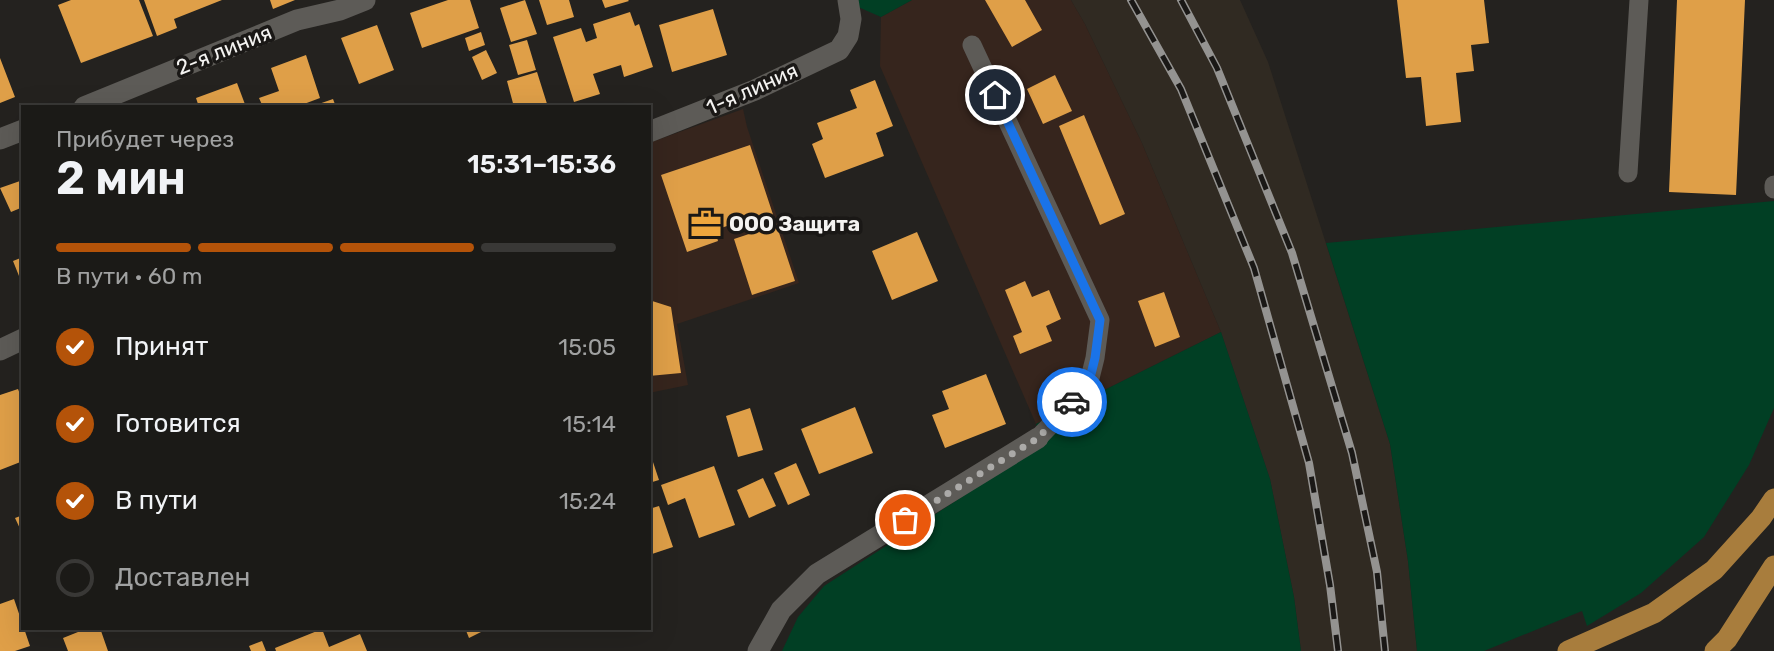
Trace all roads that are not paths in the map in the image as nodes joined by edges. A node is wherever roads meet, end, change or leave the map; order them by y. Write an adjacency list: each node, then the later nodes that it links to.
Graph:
1 (365, 0): 4 (street, 2-я линия)
2 (848, 0): 8 (street, 1-я линия)
3 (1639, 0): 10 (lane)
4 (311, 9): 6 (street, 2-я линия)
5 (972, 45): 13 (lane)
6 (89, 105)
7 (21, 131): 9 (street)
8 (651, 131)
9 (0, 139)
10 (1628, 173)
11 (21, 340): 12 (street)
12 (0, 350)
13 (1038, 438): 16 (street)
14 (1774, 499): 17 (main road)
15 (1774, 566): 18 (main road)
16 (758, 651)
17 (1568, 651)
18 (1715, 651)

